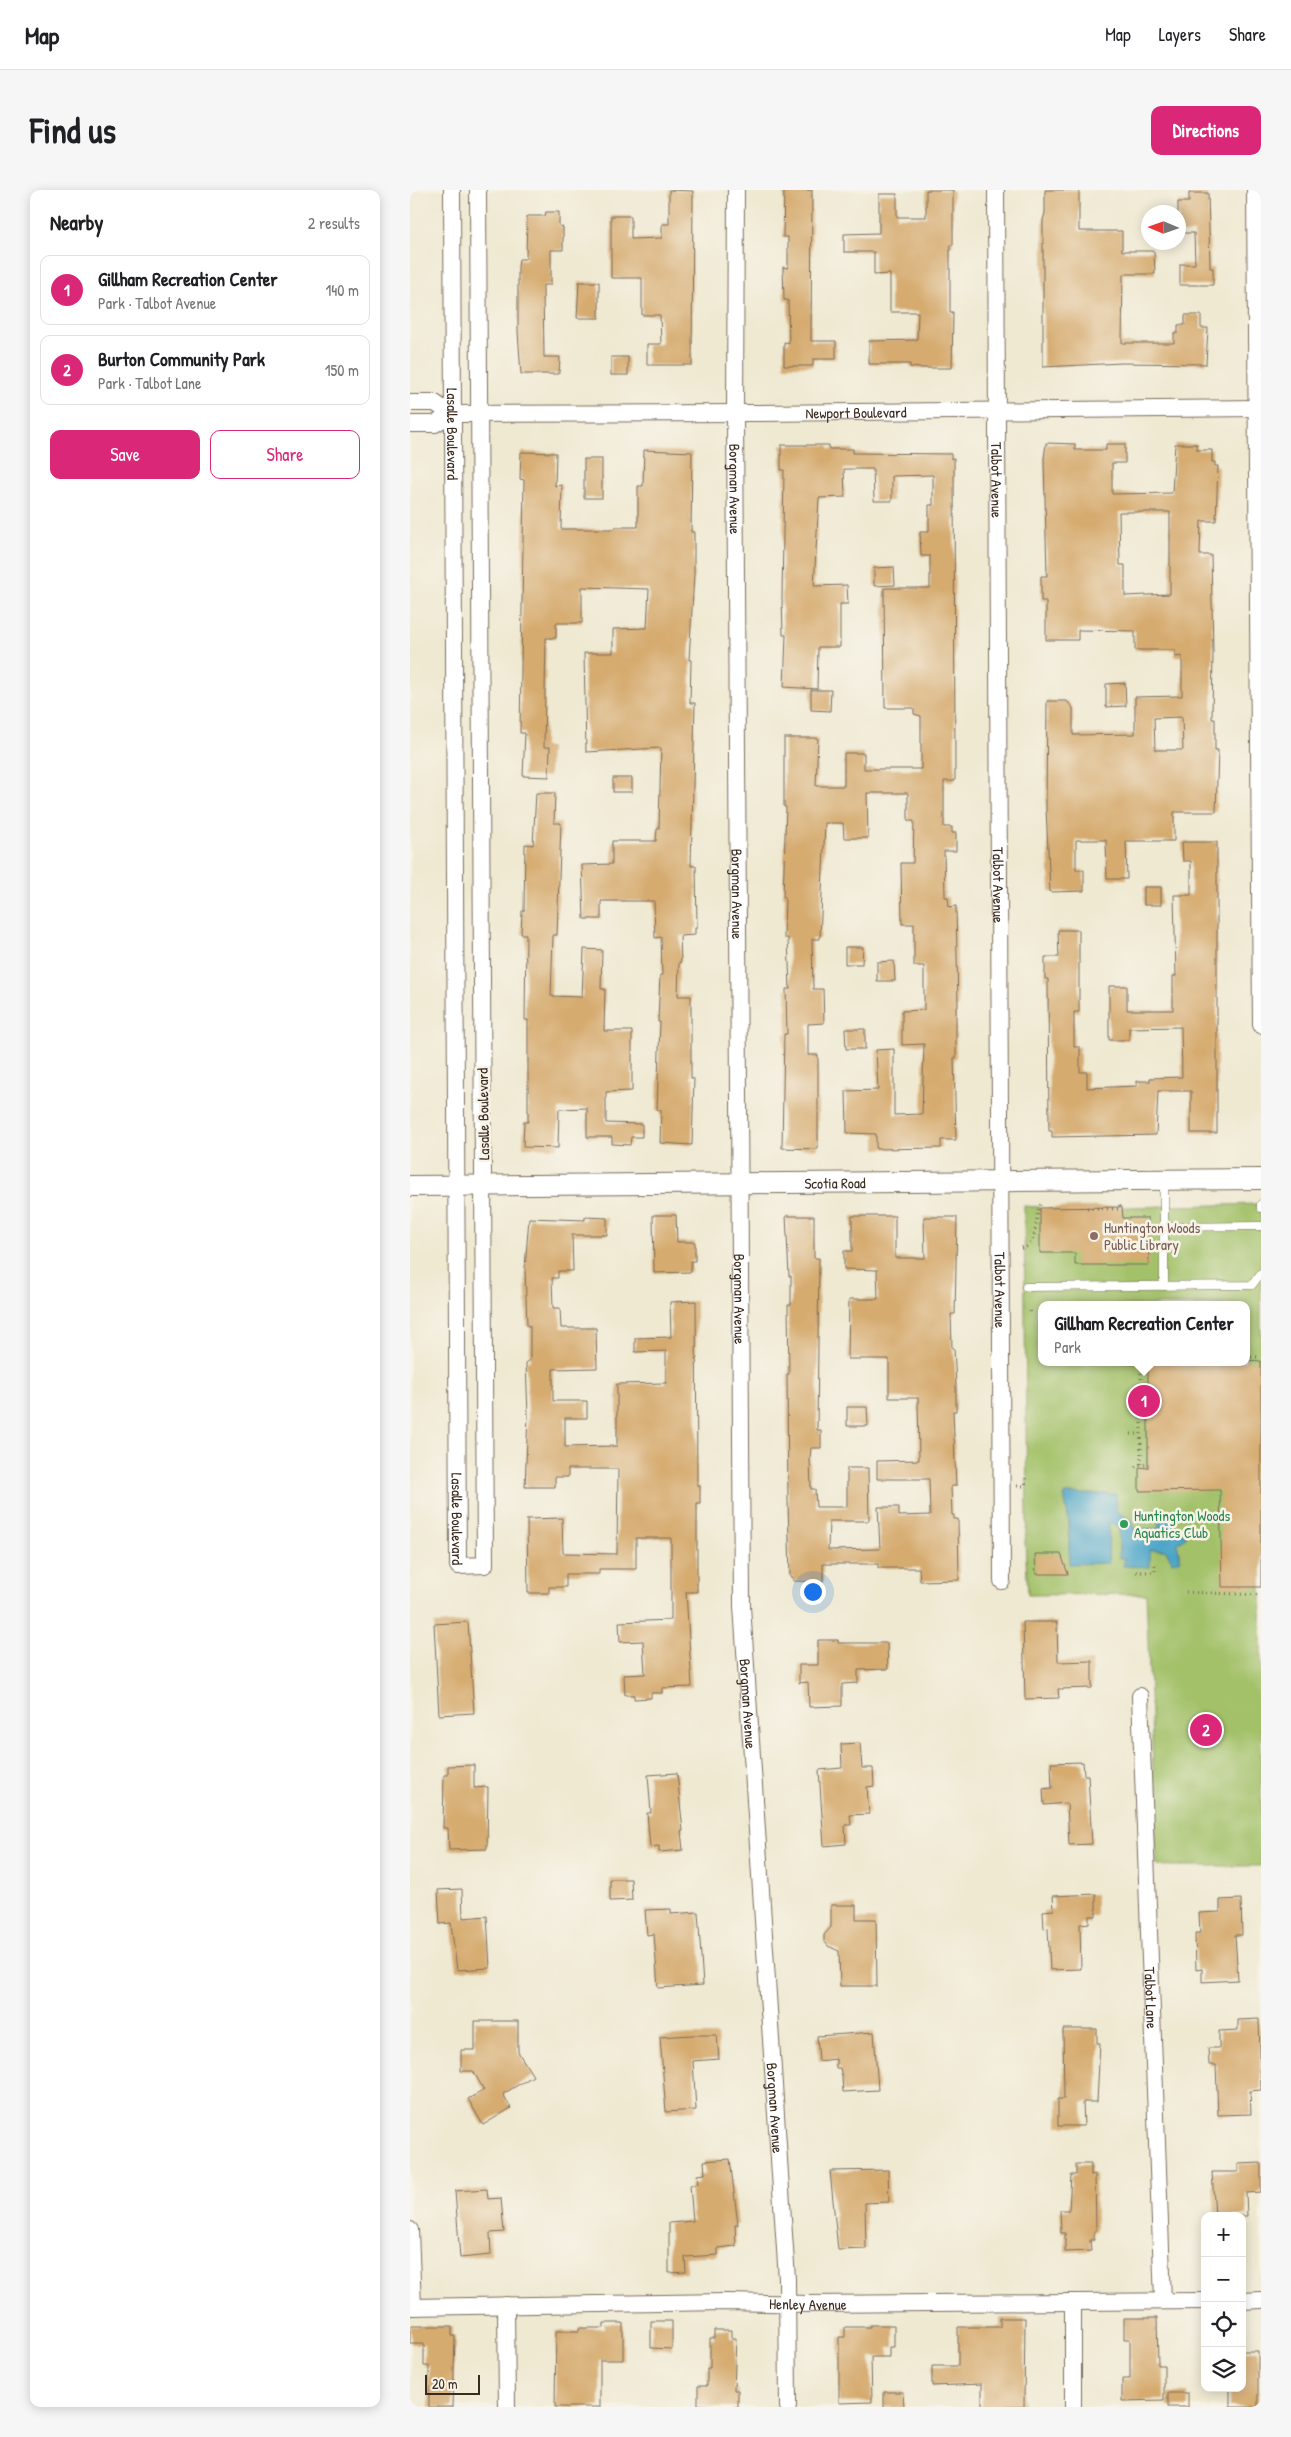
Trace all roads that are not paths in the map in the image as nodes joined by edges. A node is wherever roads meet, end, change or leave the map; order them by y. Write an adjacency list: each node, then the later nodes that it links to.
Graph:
1 (452, 190): 9 (street, Lasalle Boulevard)
2 (478, 190): 10 (street, Lasalle Boulevard)
3 (736, 190): 11 (street, Borgman Avenue)
4 (996, 190): 8 (street, Talbot Avenue)
5 (1255, 190): 7 (street)
6 (410, 403): 9 (street, Newport Boulevard)
7 (1259, 408): 8 (street, Newport Boulevard); 17 (street)
8 (996, 410): 11 (street, Newport Boulevard); 20 (street, Talbot Avenue)
9 (451, 414): 10 (street, Newport Boulevard); 12 (street, Newport Boulevard); 13 (street, Lasalle Boulevard)
10 (478, 414): 11 (street, Newport Boulevard); 14 (street, Lasalle Boulevard)
11 (735, 414): 21 (street, Borgman Avenue)
12 (410, 424)
13 (454, 678): 14 (street); 15 (street, Lasalle Boulevard)
14 (480, 678): 16 (street, Lasalle Boulevard)
15 (456, 922): 16 (street); 22 (street, Lasalle Boulevard)
16 (480, 922): 23 (street, Lasalle Boulevard)
17 (1261, 1025)
18 (1164, 1179): 19 (street, Scotia Road); 20 (street, Scotia Road); 28 (lane)
19 (1261, 1179)
20 (999, 1181): 21 (street, Scotia Road); 32 (street, Talbot Avenue)
21 (739, 1182): 23 (street, Scotia Road); 40 (street, Borgman Avenue)
22 (456, 1185): 23 (street, Scotia Road); 23 (street, Lasalle Boulevard); 24 (street, Scotia Road)
23 (484, 1185)
24 (410, 1186)
25 (1261, 1204): 26 (lane)
26 (1261, 1208)
27 (1261, 1226): 28 (lane)
28 (1163, 1227): 30 (lane)
29 (1261, 1273): 30 (lane)
30 (1164, 1286): 31 (lane)
31 (1026, 1287)
32 (1002, 1581)
33 (1140, 1696): 37 (street, Talbot Lane)
34 (410, 2230): 42 (street)
35 (1246, 2300): 36 (street)
36 (1261, 2300)
37 (1162, 2301): 38 (street, Henley Avenue); 39 (street, Henley Avenue)
38 (1201, 2301)
39 (1074, 2302): 40 (street, Henley Avenue); 45 (street)
40 (787, 2304): 41 (street, Henley Avenue); 44 (street, Borgman Avenue)
41 (506, 2305): 42 (street, Henley Avenue); 43 (street)
42 (412, 2307)
43 (507, 2407)
44 (788, 2407)
45 (1073, 2407)

